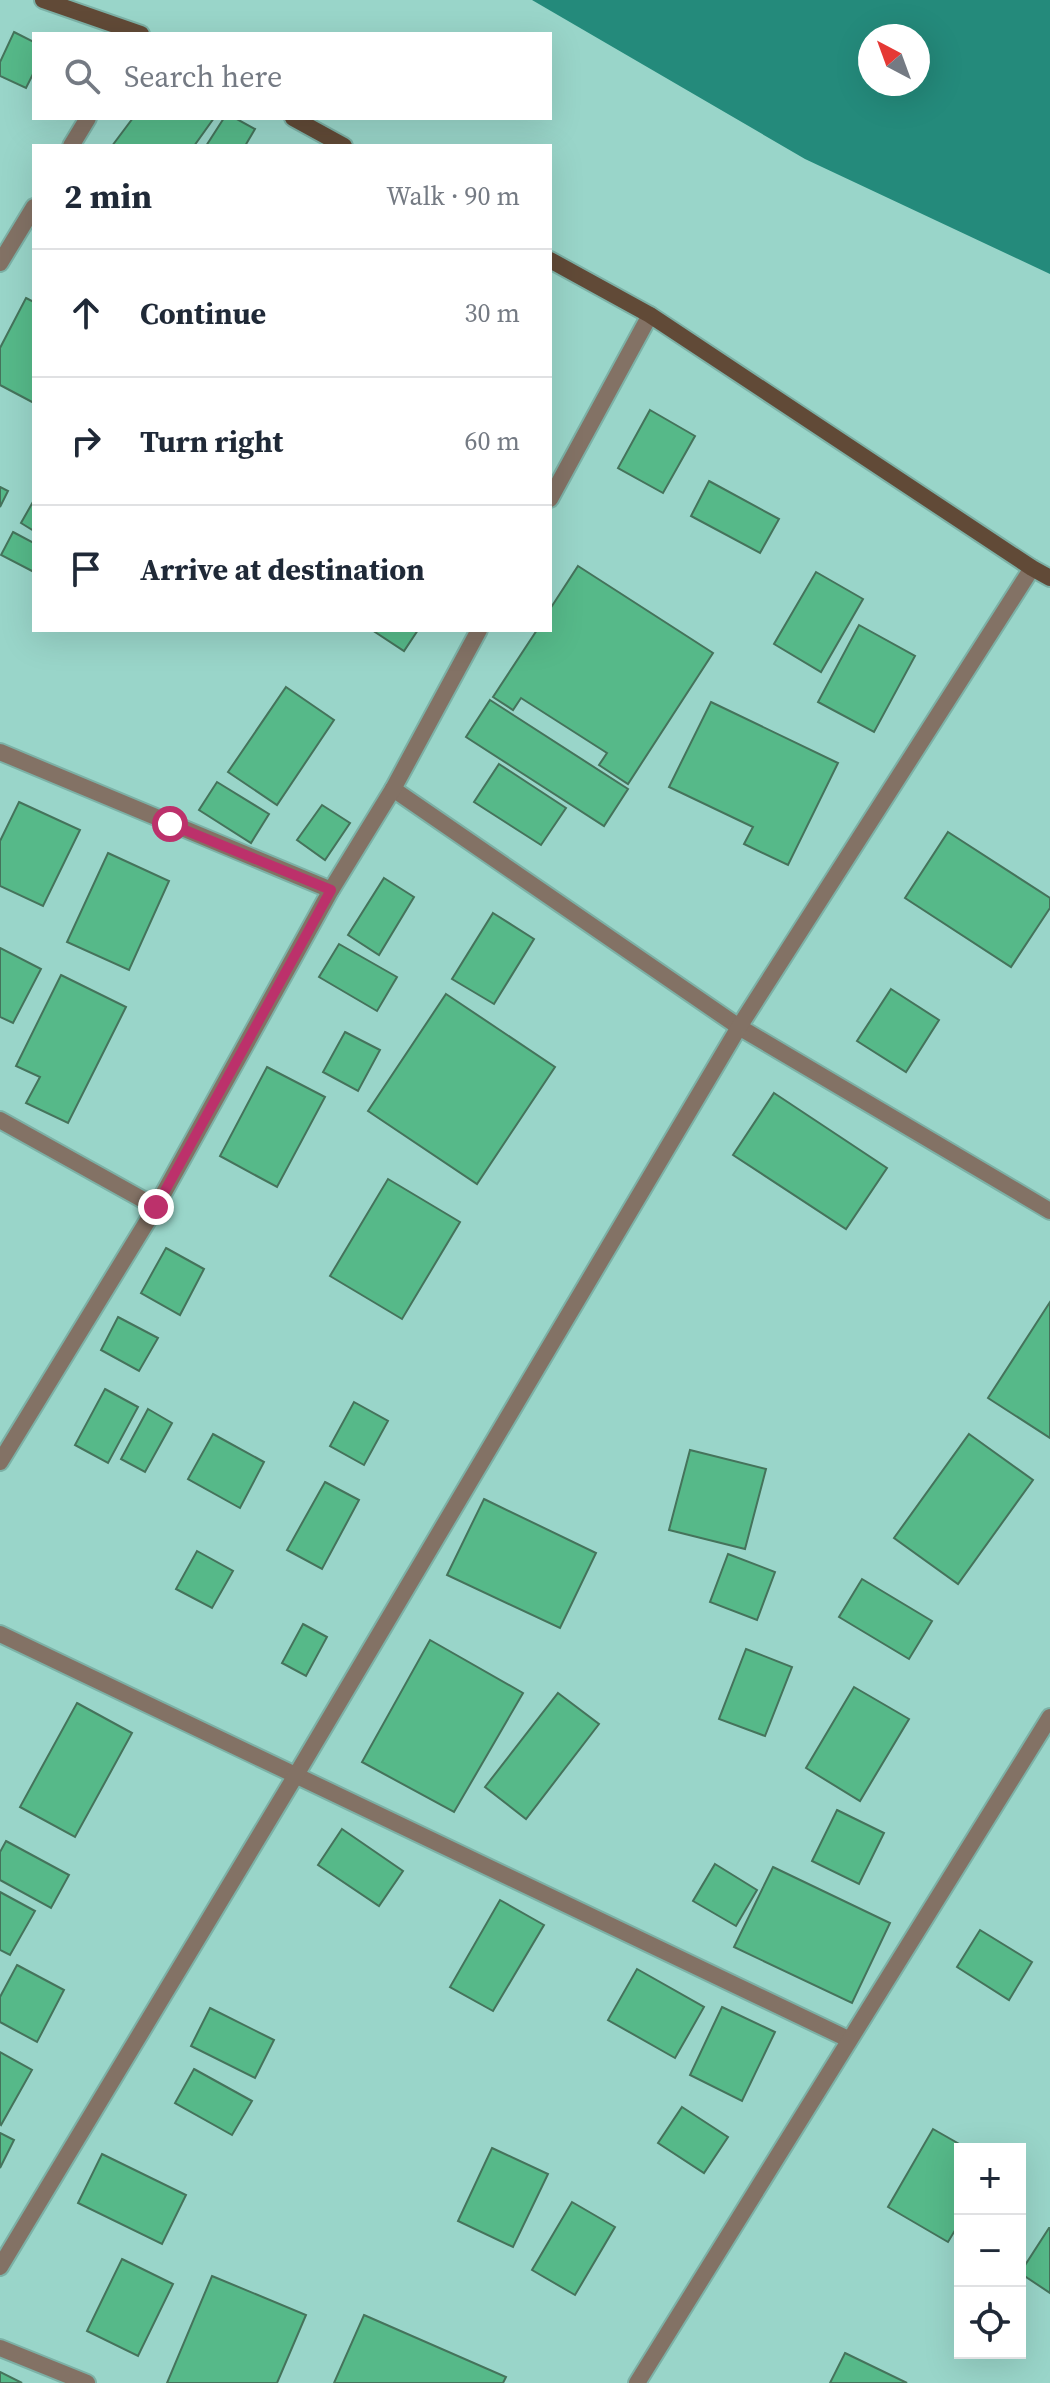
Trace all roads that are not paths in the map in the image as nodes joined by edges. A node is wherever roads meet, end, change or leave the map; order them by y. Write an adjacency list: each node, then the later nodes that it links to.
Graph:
1 (43, 0): 2 (street)
2 (134, 32)
3 (87, 120): 5 (street)
4 (297, 120): 6 (street)
5 (72, 144)
6 (340, 144)
7 (32, 210): 9 (street)
8 (552, 261): 10 (street)
9 (0, 263)
10 (650, 315): 11 (street); 12 (street)
11 (552, 495)
12 (1032, 568): 13 (street); 18 (street)
13 (1050, 578)
14 (478, 632): 16 (street)
15 (2, 758): 17 (street)
16 (393, 789): 17 (street); 18 (street)
17 (331, 890): 20 (street)
18 (739, 1027): 21 (street); 25 (street)
19 (0, 1120): 20 (street)
20 (156, 1207): 22 (street)
21 (1050, 1211)
22 (0, 1462)
23 (0, 1634): 25 (street)
24 (1050, 1717): 26 (street)
25 (296, 1775): 26 (street); 27 (street)
26 (848, 2039): 30 (street)
27 (0, 2267)
28 (0, 2348): 29 (street)
29 (87, 2383)
30 (637, 2383)

